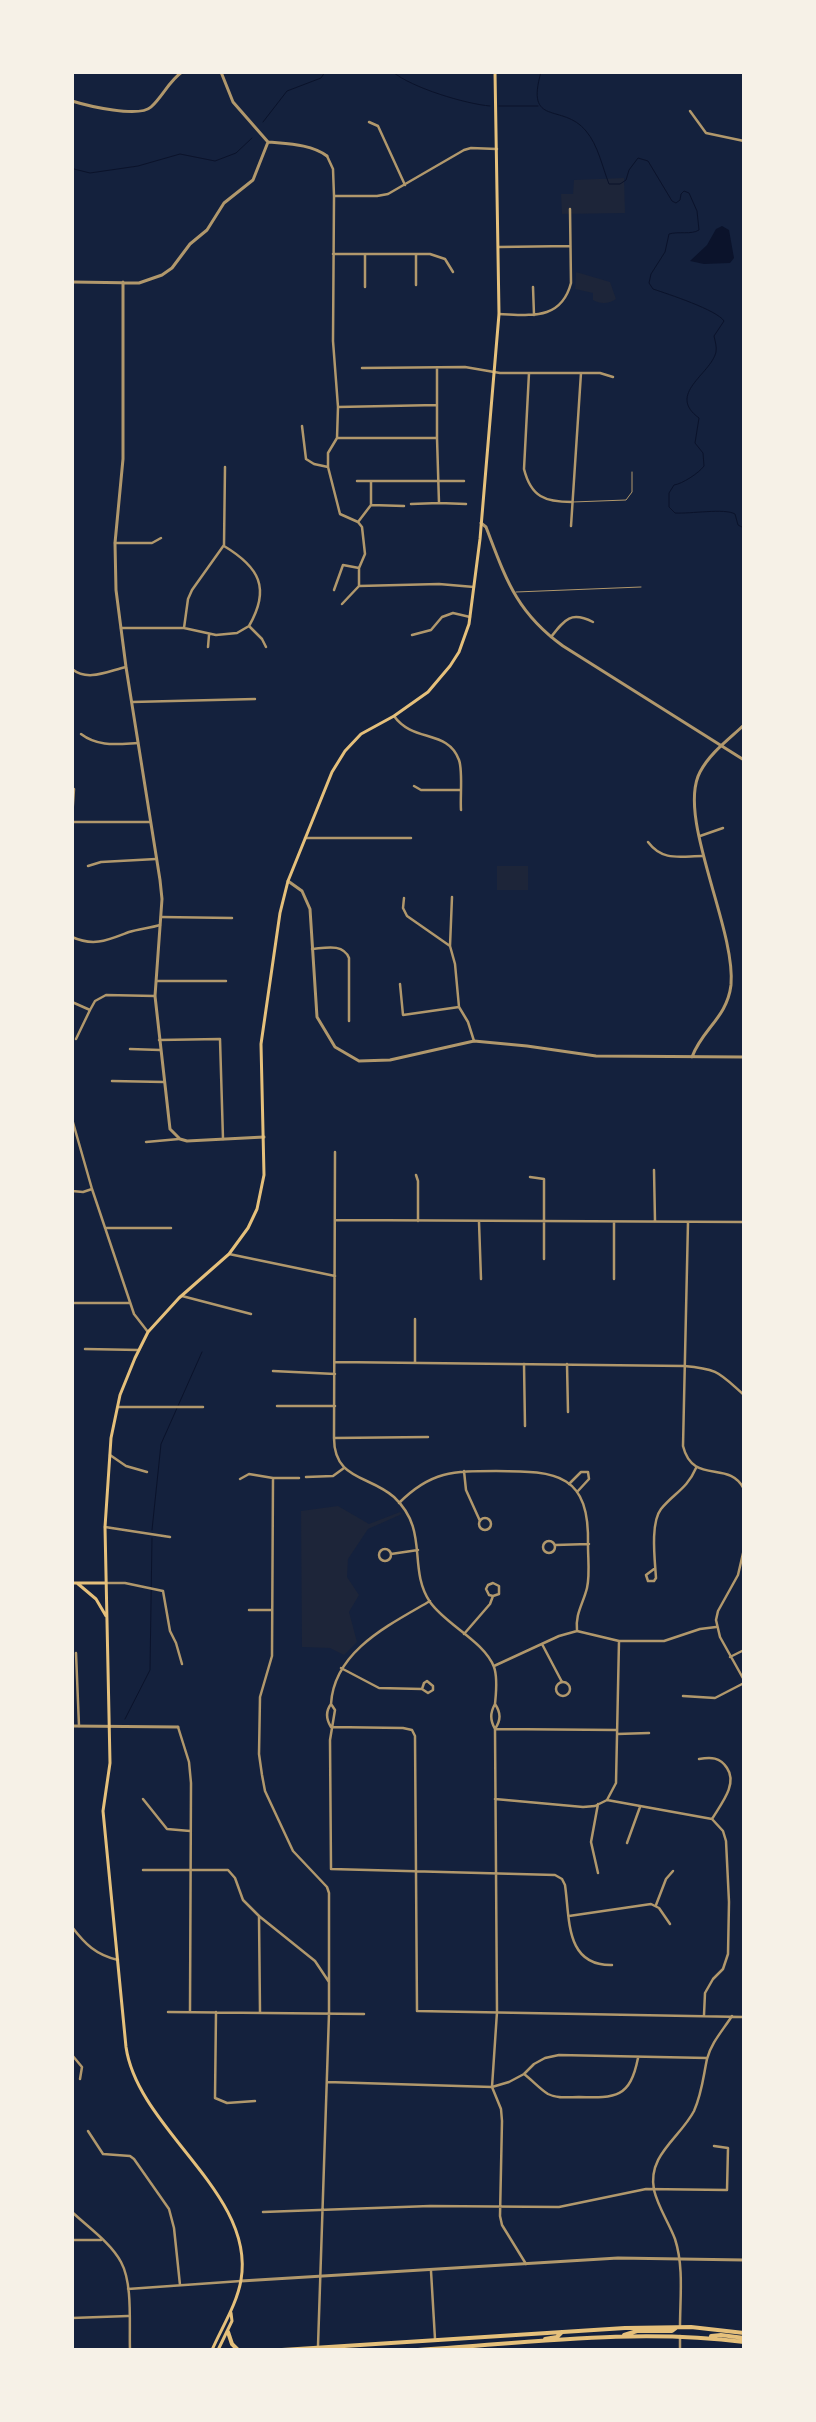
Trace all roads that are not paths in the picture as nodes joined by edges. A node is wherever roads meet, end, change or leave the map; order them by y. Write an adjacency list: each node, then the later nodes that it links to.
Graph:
1 (182, 72): 4 (street)
2 (221, 72): 8 (street)
3 (495, 72): 9 (main road)
4 (72, 101)
5 (690, 110): 7 (street)
6 (369, 122): 11 (street)
7 (744, 141)
8 (268, 142): 10 (street); 21 (street)
9 (497, 149): 11 (street); 15 (main road)
10 (328, 156): 12 (street)
11 (406, 185): 12 (street)
12 (334, 196): 16 (street)
13 (570, 209): 14 (street)
14 (570, 246): 15 (street); 26 (street)
15 (499, 247): 25 (main road)
16 (333, 254): 18 (street); 34 (street)
17 (416, 254): 18 (street); 19 (street); 22 (street)
18 (365, 255): 23 (street)
19 (453, 272)
20 (72, 282): 21 (street)
21 (123, 282): 55 (street)
22 (416, 285)
23 (365, 287)
24 (533, 287): 26 (street)
25 (499, 314): 26 (street); 29 (main road)
26 (534, 315)
27 (362, 368): 28 (street)
28 (437, 368): 29 (street); 33 (street)
29 (495, 372): 31 (street); 52 (main road)
30 (581, 373): 31 (street); 32 (street); 45 (street)
31 (529, 374): 45 (street)
32 (613, 377)
33 (437, 405): 34 (street); 37 (street)
34 (338, 407): 36 (street)
35 (302, 426): 39 (street)
36 (337, 438): 37 (street); 39 (street)
37 (437, 438): 43 (street)
38 (225, 467): 56 (street)
39 (328, 467): 51 (street)
40 (632, 472): 45 (lane)
41 (358, 481): 42 (street)
42 (371, 481): 43 (street); 49 (street)
43 (439, 481): 44 (street); 46 (street)
44 (464, 481)
45 (572, 502): 53 (street)
46 (439, 503): 47 (street); 48 (street)
47 (411, 504)
48 (466, 504)
49 (371, 505): 50 (street); 51 (street)
50 (404, 506)
51 (358, 522): 57 (street)
52 (481, 523): 59 (main road); 62 (street)
53 (571, 526)
54 (161, 538): 55 (street)
55 (115, 543): 67 (street)
56 (224, 545): 66 (street); 68 (street)
57 (359, 568): 58 (street); 61 (street)
58 (359, 586): 59 (street); 63 (street)
59 (474, 587): 64 (main road)
60 (640, 587): 62 (lane)
61 (334, 590)
62 (512, 592): 71 (street)
63 (342, 604)
64 (470, 617): 70 (street); 78 (main road)
65 (593, 622): 71 (street)
66 (249, 626): 69 (street); 73 (street)
67 (120, 628): 68 (street); 74 (street)
68 (184, 628): 69 (street)
69 (209, 635): 72 (street)
70 (412, 635)
71 (551, 637): 82 (street)
72 (208, 647)
73 (266, 647)
74 (126, 667): 75 (street); 77 (street)
75 (72, 669)
76 (255, 699): 77 (street)
77 (131, 702): 81 (street)
78 (394, 716): 86 (street); 92 (main road)
79 (744, 725): 82 (street)
80 (81, 734): 81 (street)
81 (138, 743): 89 (street)
82 (720, 746): 83 (street); 91 (street)
83 (744, 760)
84 (414, 786): 86 (street)
85 (74, 789): 88 (street)
86 (460, 790): 87 (street)
87 (461, 810)
88 (72, 820): 89 (street)
89 (150, 822): 96 (street)
90 (723, 828): 91 (street)
91 (700, 836): 95 (street)
92 (305, 838): 93 (street); 98 (main road)
93 (411, 838)
94 (648, 842): 95 (street)
95 (705, 856): 120 (street)
96 (156, 859): 97 (street); 101 (street)
97 (88, 866)
98 (288, 881): 106 (street); 127 (main road)
99 (452, 897): 105 (street)
100 (404, 898): 105 (street)
101 (160, 917): 102 (street); 103 (street)
102 (232, 918)
103 (160, 925): 104 (street); 107 (street)
104 (72, 938)
105 (450, 946): 112 (street)
106 (312, 948): 114 (street); 117 (street)
107 (155, 981): 108 (street); 110 (street)
108 (226, 981)
109 (400, 984): 112 (street)
110 (155, 996): 113 (street); 116 (street)
111 (72, 1002): 113 (street)
112 (459, 1007): 117 (street)
113 (90, 1010): 115 (street)
114 (349, 1022)
115 (76, 1039)
116 (159, 1040): 119 (street); 129 (street)
117 (474, 1041): 120 (street)
118 (130, 1049): 119 (street)
119 (160, 1050): 123 (street)
120 (692, 1057): 121 (street)
121 (744, 1057)
122 (112, 1081): 123 (street)
123 (164, 1082): 128 (street)
124 (72, 1119): 126 (street)
125 (72, 1132): 126 (street)
126 (77, 1136): 135 (street)
127 (264, 1136): 129 (street); 147 (main road)
128 (180, 1139): 129 (street); 130 (street)
129 (223, 1139)
130 (146, 1142)
131 (335, 1152): 137 (street)
132 (654, 1170): 142 (street)
133 (416, 1175): 138 (street)
134 (530, 1178): 140 (street)
135 (92, 1189): 136 (street); 145 (street)
136 (72, 1191)
137 (335, 1220): 138 (street); 149 (street)
138 (418, 1221): 139 (street)
139 (479, 1222): 140 (street); 150 (street)
140 (544, 1222): 141 (street); 148 (street)
141 (614, 1222): 142 (street); 151 (street)
142 (655, 1222): 143 (street)
143 (688, 1222): 144 (street); 164 (street)
144 (744, 1222)
145 (105, 1228): 146 (street); 154 (street)
146 (172, 1228)
147 (228, 1254): 149 (street); 152 (main road)
148 (544, 1259)
149 (335, 1276): 160 (street)
150 (480, 1279)
151 (614, 1279)
152 (182, 1296): 155 (street); 157 (main road)
153 (72, 1303): 154 (street)
154 (130, 1303): 157 (street)
155 (251, 1314)
156 (415, 1319): 161 (street)
157 (148, 1332): 159 (main road)
158 (85, 1349): 159 (street)
159 (139, 1350): 170 (main road)
160 (335, 1362): 161 (street); 166 (street)
161 (415, 1363): 162 (street)
162 (524, 1364): 163 (street); 173 (street)
163 (567, 1364): 164 (street); 172 (street)
164 (684, 1366): 167 (street); 178 (street)
165 (273, 1370): 166 (street)
166 (335, 1374): 169 (street)
167 (744, 1395)
168 (278, 1406): 169 (street)
169 (335, 1406): 174 (street)
170 (118, 1407): 171 (street); 176 (main road)
171 (203, 1407)
172 (568, 1412)
173 (525, 1426)
174 (334, 1438): 175 (street); 177 (street)
175 (428, 1438)
176 (109, 1454): 180 (street); 190 (main road)
177 (344, 1468): 184 (street); 188 (street)
178 (696, 1468): 186 (street); 197 (street)
179 (464, 1471): 185 (street); 188 (street); 189 (street)
180 (147, 1472)
181 (240, 1478): 182 (street)
182 (273, 1478): 183 (street); 203 (street)
183 (299, 1478)
184 (306, 1478)
185 (569, 1484): 187 (street); 187 (street)
186 (744, 1489)
187 (577, 1492): 192 (street)
188 (399, 1503): 194 (street)
189 (480, 1521): 189 (street)
190 (105, 1527): 191 (street); 199 (main road)
191 (170, 1537)
192 (588, 1544): 193 (street); 206 (street)
193 (555, 1545): 193 (street)
194 (418, 1550): 196 (street); 201 (street)
195 (744, 1550): 205 (street)
196 (391, 1554): 196 (street)
197 (654, 1569): 197 (street)
198 (75, 1583): 199 (main road); 204 (main road)
199 (106, 1583): 204 (main road); 213 (street)
200 (493, 1596): 200 (street); 207 (street)
201 (430, 1601): 207 (street); 215 (street)
202 (249, 1610): 203 (street)
203 (271, 1610): 252 (street)
204 (107, 1618): 224 (main road)
205 (716, 1627): 208 (street); 212 (street)
206 (577, 1631): 208 (street); 209 (street)
207 (464, 1634): 214 (street)
208 (619, 1641): 228 (street)
209 (542, 1644): 214 (street); 216 (street)
210 (744, 1650): 212 (street)
211 (76, 1653): 223 (street)
212 (730, 1657): 217 (street)
213 (182, 1664)
214 (494, 1666): 221 (street)
215 (341, 1668): 218 (street); 220 (street)
216 (562, 1682): 216 (street)
217 (744, 1682): 219 (street)
218 (422, 1689): 218 (street)
219 (683, 1696)
220 (331, 1704): 226 (street); 226 (street)
221 (495, 1704): 227 (street); 227 (street)
222 (72, 1726): 223 (street)
223 (79, 1726): 224 (street)
224 (109, 1727): 225 (street); 250 (main road)
225 (178, 1727): 237 (street)
226 (331, 1727): 242 (street); 242 (street)
227 (495, 1729): 228 (street); 232 (street)
228 (617, 1732): 229 (street); 233 (street)
229 (649, 1732)
230 (699, 1759): 236 (street)
231 (143, 1799): 237 (street)
232 (495, 1799): 234 (street); 243 (street)
233 (607, 1800): 234 (street); 235 (street)
234 (598, 1804): 244 (street)
235 (640, 1807): 236 (street); 238 (street)
236 (712, 1818): 260 (street)
237 (190, 1831): 240 (street)
238 (627, 1842)
239 (143, 1870): 240 (street)
240 (191, 1870): 246 (street); 253 (street)
241 (673, 1871): 245 (street)
242 (416, 1872): 243 (street); 257 (street)
243 (495, 1873): 247 (street); 257 (street)
244 (598, 1873)
245 (656, 1905): 247 (street); 248 (street)
246 (259, 1916): 252 (street); 256 (street)
247 (569, 1916): 251 (street)
248 (670, 1924)
249 (72, 1927): 250 (street)
250 (118, 1960): 285 (main road)
251 (612, 1965)
252 (330, 1984): 258 (street)
253 (190, 2011): 254 (street); 255 (street)
254 (168, 2012)
255 (216, 2012): 256 (street); 270 (street)
256 (260, 2012): 258 (street)
257 (497, 2012): 260 (street); 269 (street)
258 (330, 2014): 259 (street); 268 (street)
259 (364, 2014)
260 (704, 2015): 261 (street)
261 (732, 2016): 262 (street); 265 (street)
262 (744, 2017)
263 (72, 2055): 267 (street)
264 (638, 2058): 265 (street); 266 (street); 266 (street)
265 (707, 2058): 273 (street)
266 (524, 2074): 269 (street)
267 (80, 2079)
268 (327, 2082): 269 (street); 275 (street)
269 (492, 2087): 274 (street)
270 (255, 2101)
271 (88, 2131): 286 (street)
272 (714, 2146): 273 (street)
273 (654, 2189): 274 (street); 280 (street)
274 (499, 2206): 275 (street); 282 (street)
275 (323, 2210): 277 (street); 284 (street)
276 (72, 2212): 279 (street)
277 (263, 2212)
278 (72, 2240): 279 (street)
279 (102, 2240): 287 (street)
280 (679, 2258): 281 (street); 282 (street); 291 (street)
281 (744, 2260)
282 (526, 2264): 283 (street)
283 (431, 2271): 284 (street); 299 (street)
284 (320, 2276): 285 (street); 302 (street)
285 (241, 2281): 286 (street); 288 (main road)
286 (180, 2285): 287 (street)
287 (128, 2289): 289 (street)
288 (231, 2312): 292 (main road); 304 (main road)
289 (128, 2316): 290 (street); 303 (street)
290 (72, 2318)
291 (680, 2327): 293 (main road); 294 (main road); 296 (main road)
292 (228, 2332): 305 (main road); 306 (main road)
293 (562, 2332): 299 (main road); 300 (main road)
294 (744, 2333)
295 (680, 2336): 296 (main road); 297 (main road); 309 (street)
296 (618, 2337): 300 (main road)
297 (706, 2337): 298 (main road); 301 (main road)
298 (744, 2338)
299 (435, 2339): 302 (main road)
300 (528, 2342): 308 (main road)
301 (744, 2342)
302 (318, 2346): 307 (main road)
303 (130, 2350)
304 (212, 2350)
305 (218, 2350)
306 (238, 2350)
307 (282, 2350)
308 (418, 2350)
309 (680, 2350)

